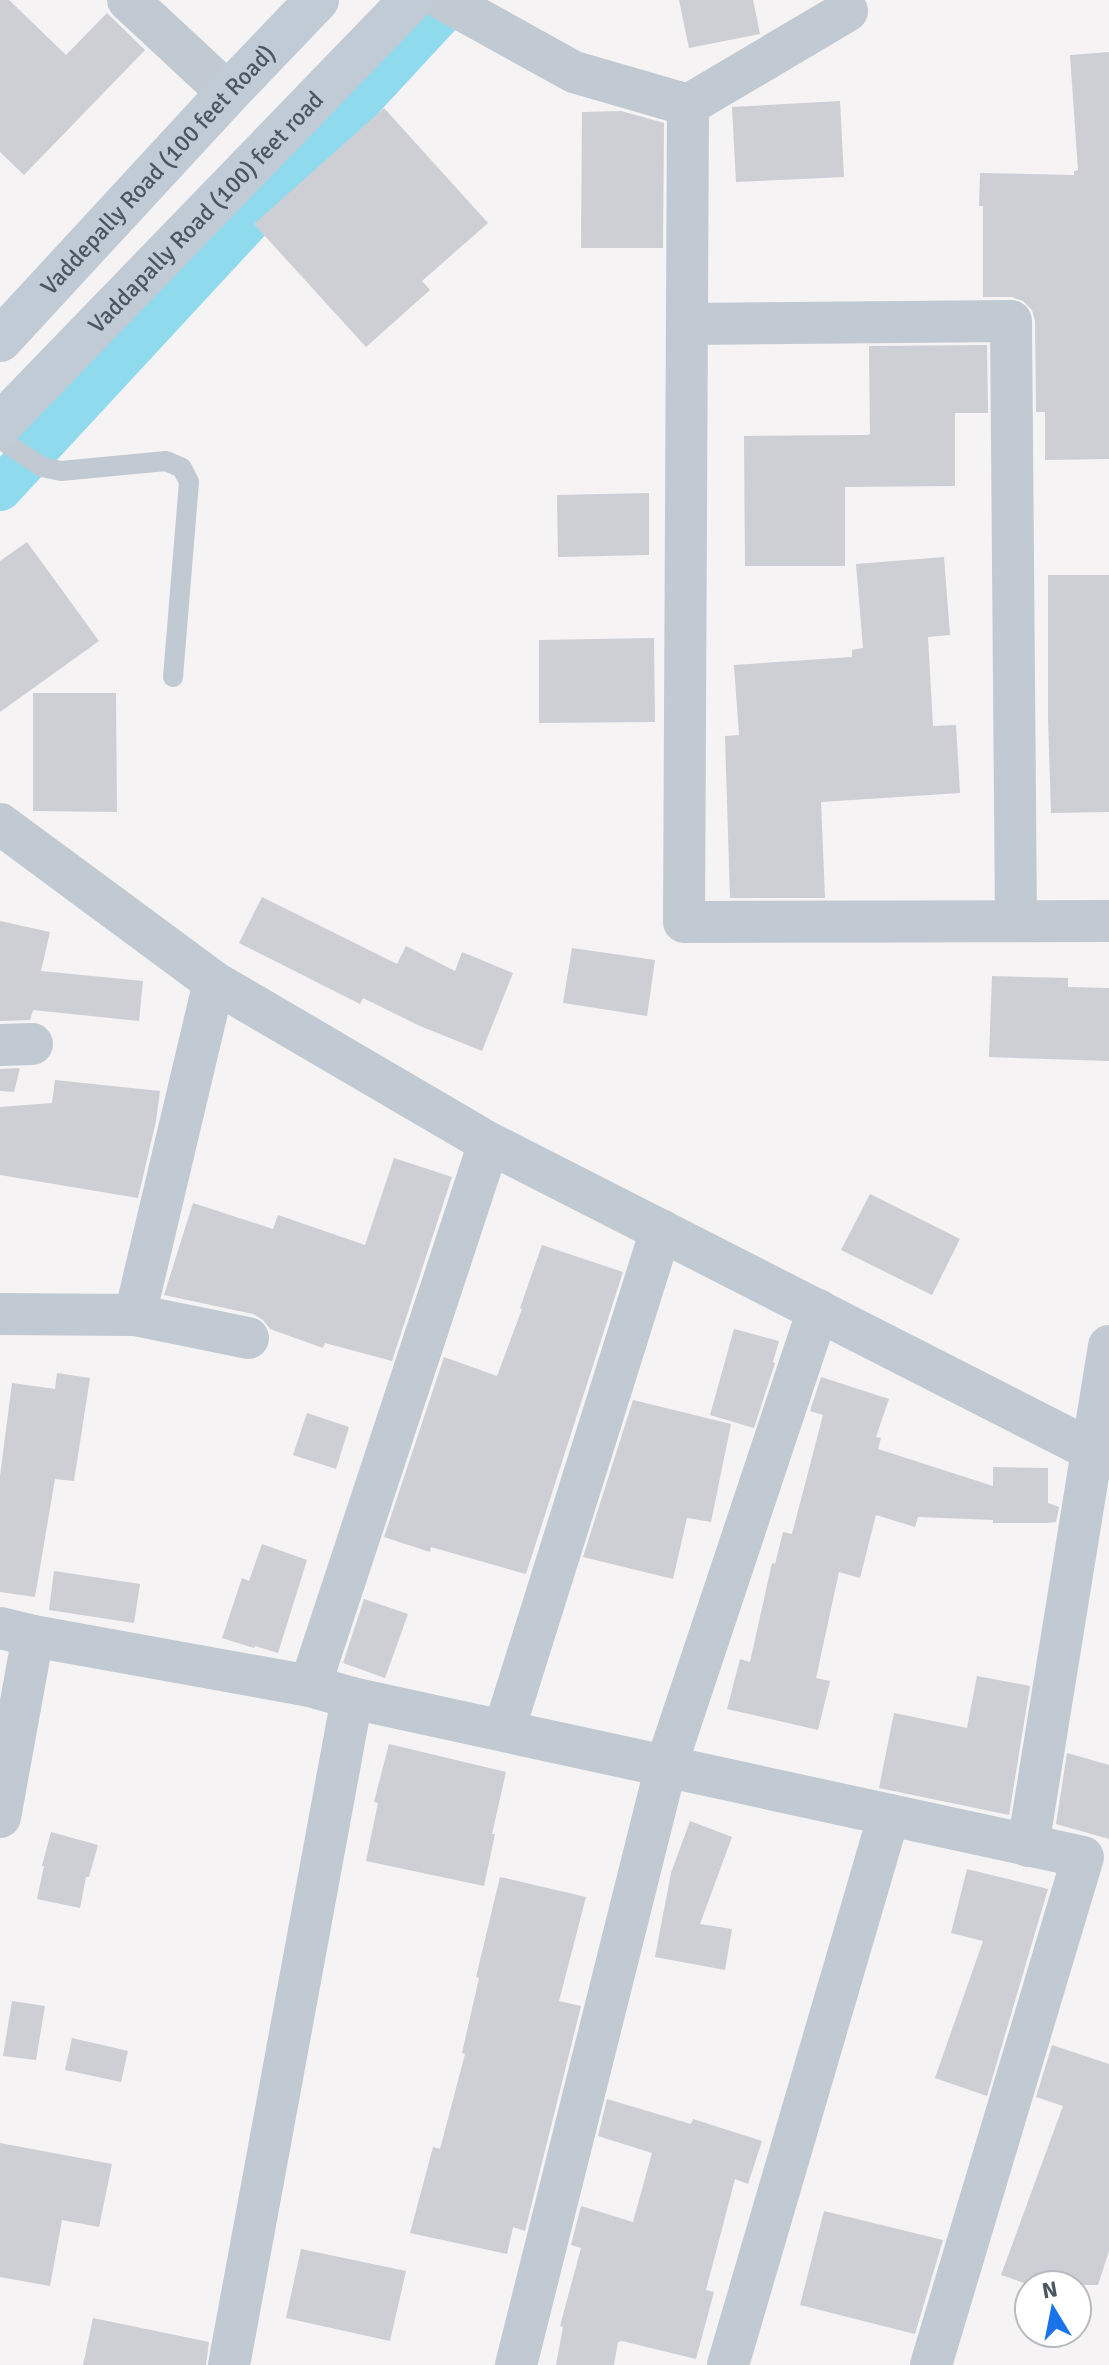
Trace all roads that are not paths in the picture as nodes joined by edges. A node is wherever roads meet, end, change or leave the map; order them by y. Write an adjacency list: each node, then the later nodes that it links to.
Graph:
1 (128, 0): 6 (street)
2 (317, 0): 6 (main road, Vaddepally Road (100 feet Road))
3 (411, 0): 11 (main road, Vaddapally Road (100) feet road)
4 (462, 10): 7 (street)
5 (847, 11): 7 (street)
6 (228, 93): 9 (main road, Vaddepally Road (100 feet Road))
7 (688, 105): 8 (street)
8 (687, 324): 14 (street); 14 (street)
9 (0, 340)
10 (0, 439): 11 (lane)
11 (11, 439): 12 (lane)
12 (173, 677)
13 (0, 824): 16 (street)
14 (1016, 921): 15 (street)
15 (1109, 921)
16 (214, 982): 17 (street); 21 (street)
17 (489, 1143): 18 (street); 26 (street)
18 (661, 1230): 19 (street); 28 (street)
19 (818, 1310): 24 (street); 29 (street)
20 (0, 1314): 21 (street)
21 (135, 1315): 22 (street)
22 (248, 1338)
23 (1109, 1346): 24 (street)
24 (1101, 1455): 32 (street)
25 (17, 1632): 26 (street); 31 (street)
26 (310, 1686): 27 (street)
27 (352, 1698): 28 (street); 33 (street)
28 (504, 1730): 29 (street)
29 (666, 1766): 30 (street); 34 (street)
30 (889, 1815): 32 (street); 35 (street)
31 (0, 1817)
32 (1028, 1846): 36 (street)
33 (229, 2365)
34 (516, 2365)
35 (728, 2365)
36 (931, 2365)

